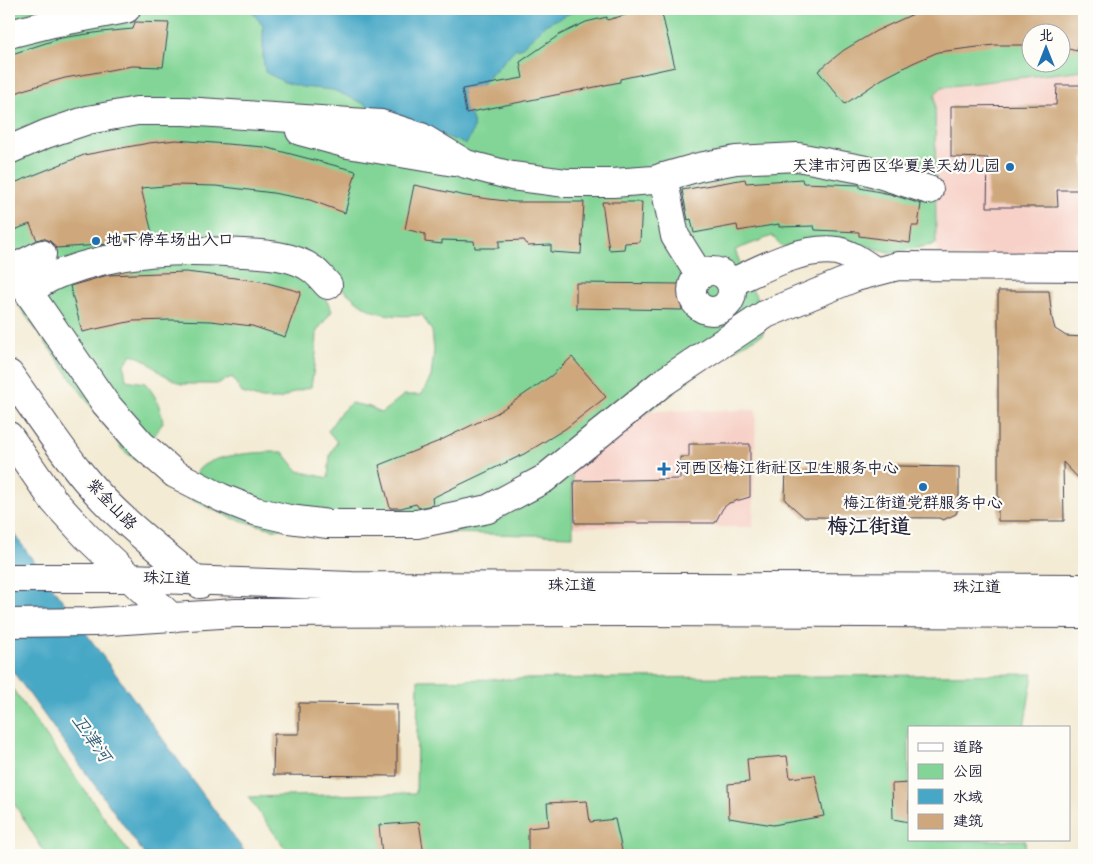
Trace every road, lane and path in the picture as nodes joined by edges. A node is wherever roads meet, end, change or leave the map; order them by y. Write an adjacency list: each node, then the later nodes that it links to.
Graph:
1 (126, 9): 2 (street)
2 (9, 34)
3 (9, 150): 4 (street)
4 (663, 177): 5 (street); 12 (street)
5 (929, 190)
6 (42, 254): 7 (street)
7 (10, 266): 11 (street)
8 (1084, 267): 9 (street)
9 (875, 271): 12 (street); 13 (street)
10 (328, 285): 11 (street)
11 (28, 291): 13 (street)
12 (727, 296): 13 (street)
13 (737, 333)
14 (9, 374): 18 (street, 紫金山路)
15 (9, 436): 17 (street)
16 (9, 578): 17 (street, 珠江道)
17 (129, 578): 18 (street, 珠江道); 22 (street)
18 (195, 580): 19 (street, 珠江道); 20 (street, 紫金山路)
19 (1084, 588)
20 (236, 613): 21 (street, 珠江道); 22 (street, 珠江道)
21 (1084, 614)
22 (172, 618): 23 (street, 珠江道)
23 (9, 623)

